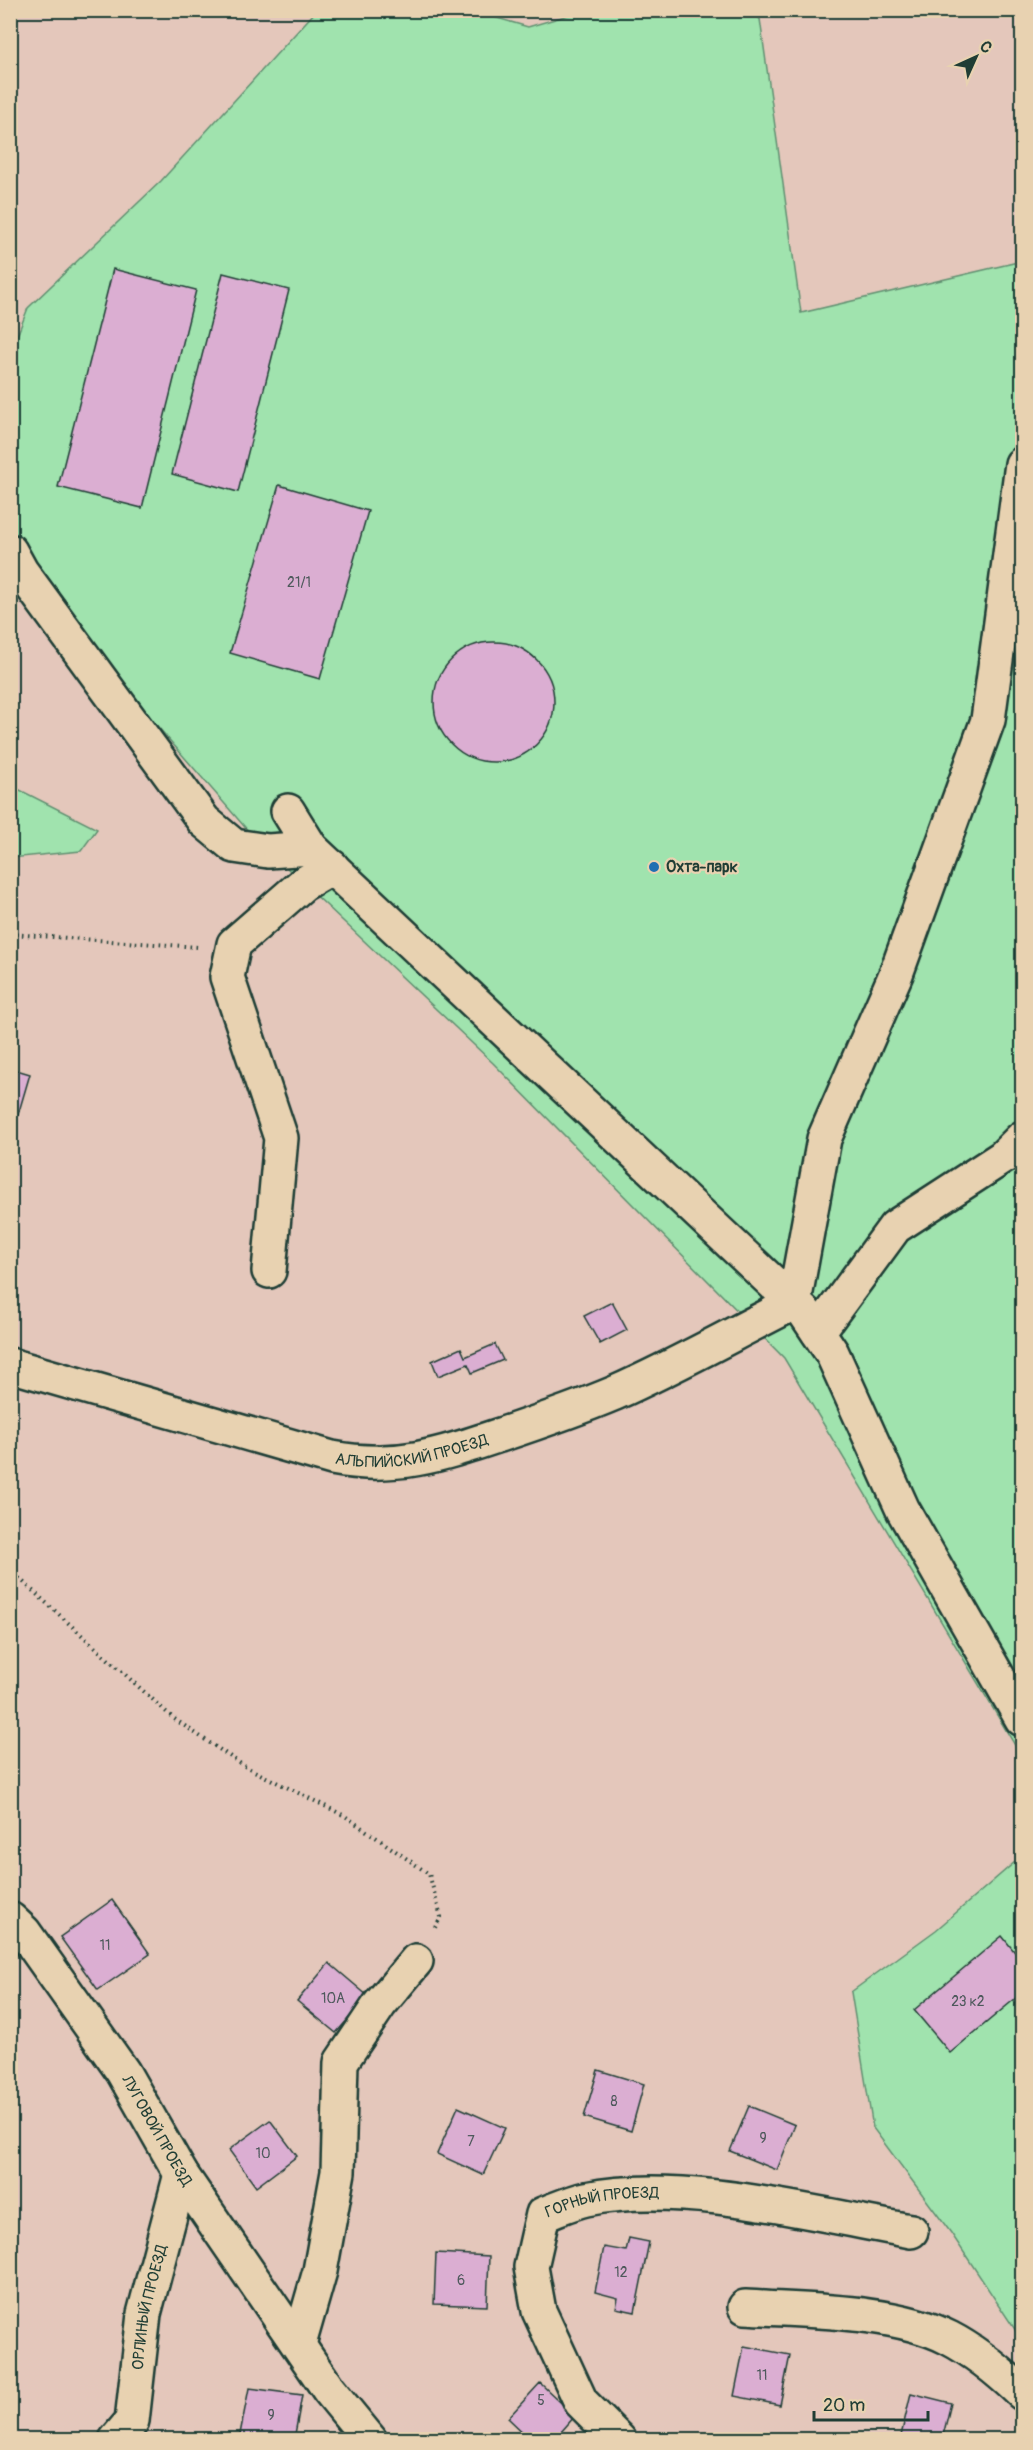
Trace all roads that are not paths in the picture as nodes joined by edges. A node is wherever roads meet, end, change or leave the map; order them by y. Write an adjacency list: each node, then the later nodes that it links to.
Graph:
1 (1023, 464): 7 (street)
2 (10, 551): 4 (street)
3 (288, 811): 4 (street)
4 (322, 858): 6 (street); 7 (street)
5 (1023, 1138): 8 (street)
6 (269, 1271)
7 (794, 1303): 8 (street); 9 (street, АЛЬПИЙСКИЙ ПРОЕЗД)
8 (818, 1332): 10 (street)
9 (10, 1365)
10 (1023, 1719)
11 (10, 1919): 13 (street, ЛУГОВОЙ ПРОЕЗД)
12 (416, 1962): 16 (street)
13 (181, 2174): 16 (street, ЛУГОВОЙ ПРОЕЗД); 18 (street, ОРЛИНЫЙ ПРОЕЗД)
14 (911, 2231): 20 (street, ГОРНЫЙ ПРОЕЗД)
15 (745, 2307): 17 (street)
16 (299, 2344): 19 (street, ЛУГОВОЙ ПРОЕЗД)
17 (1023, 2392)
18 (116, 2439)
19 (370, 2439)
20 (619, 2439)

